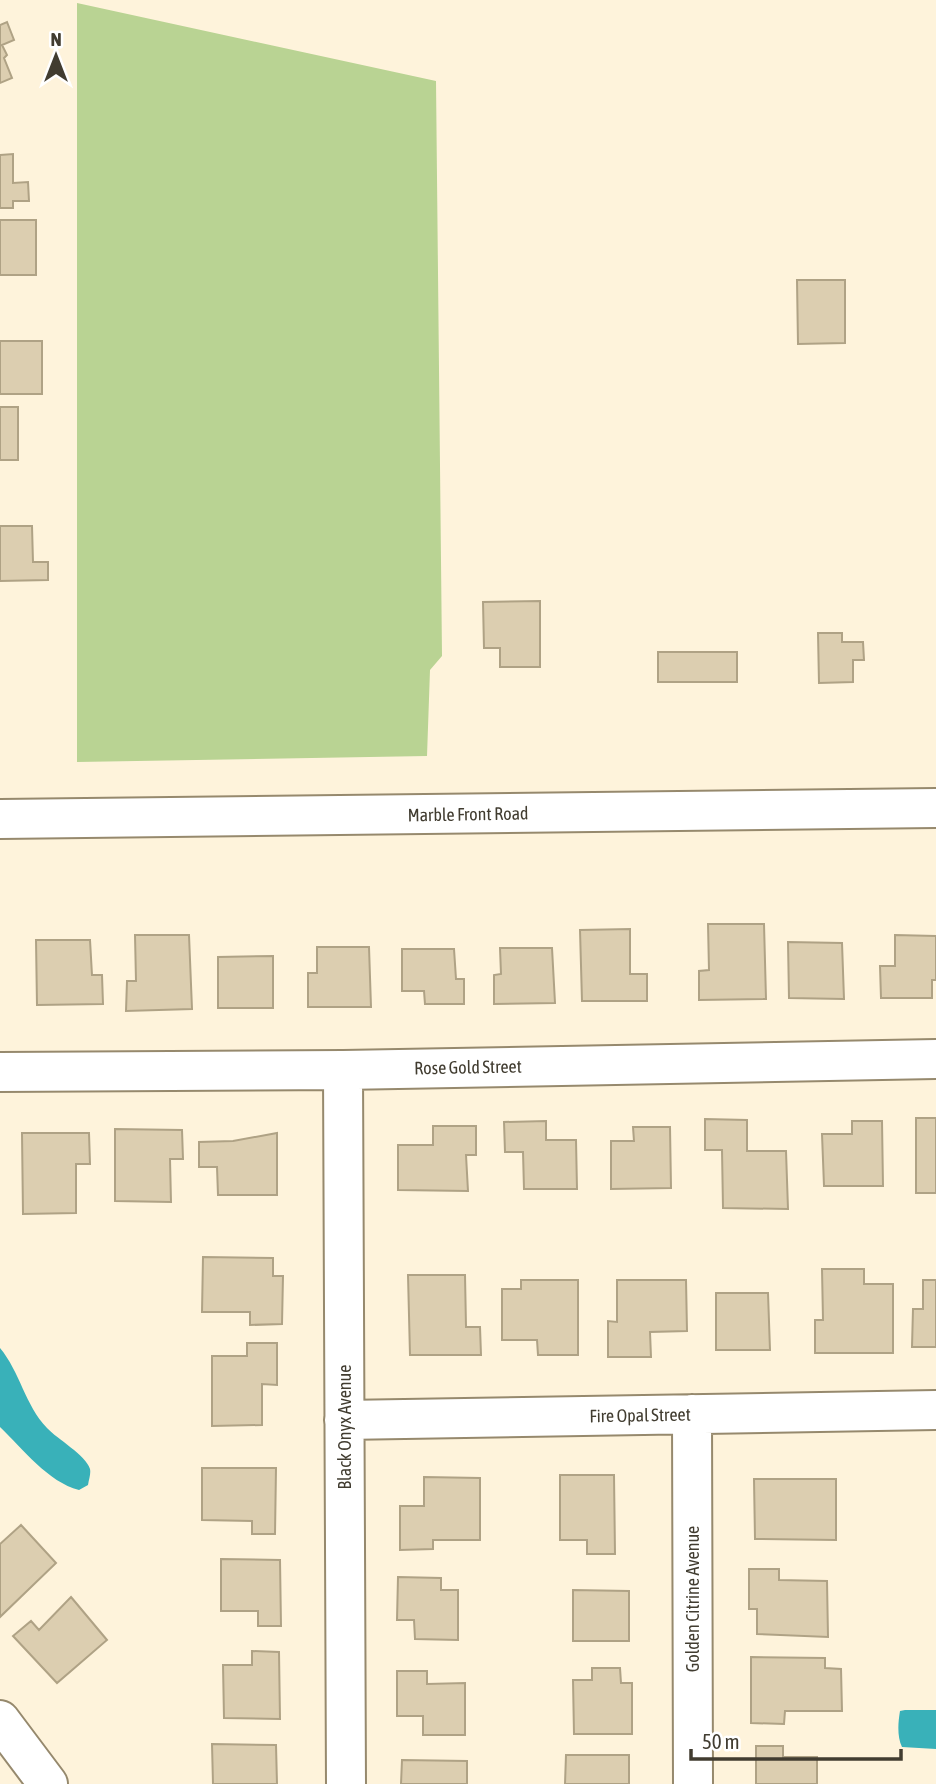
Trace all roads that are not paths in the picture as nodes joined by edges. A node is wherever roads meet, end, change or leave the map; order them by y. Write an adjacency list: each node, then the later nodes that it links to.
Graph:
1 (936, 808): 2 (street, Marble Front Road)
2 (0, 820)
3 (936, 1059): 4 (street, Rose Gold Street)
4 (343, 1070): 5 (street, Rose Gold Street); 8 (street, Black Onyx Avenue)
5 (0, 1072)
6 (936, 1410): 7 (street, Fire Opal Street)
7 (692, 1415): 8 (street, Fire Opal Street); 12 (street, Golden Citrine Avenue)
8 (344, 1420): 11 (street, Black Onyx Avenue)
9 (0, 1720): 10 (street)
10 (48, 1784)
11 (346, 1784)
12 (693, 1784)

